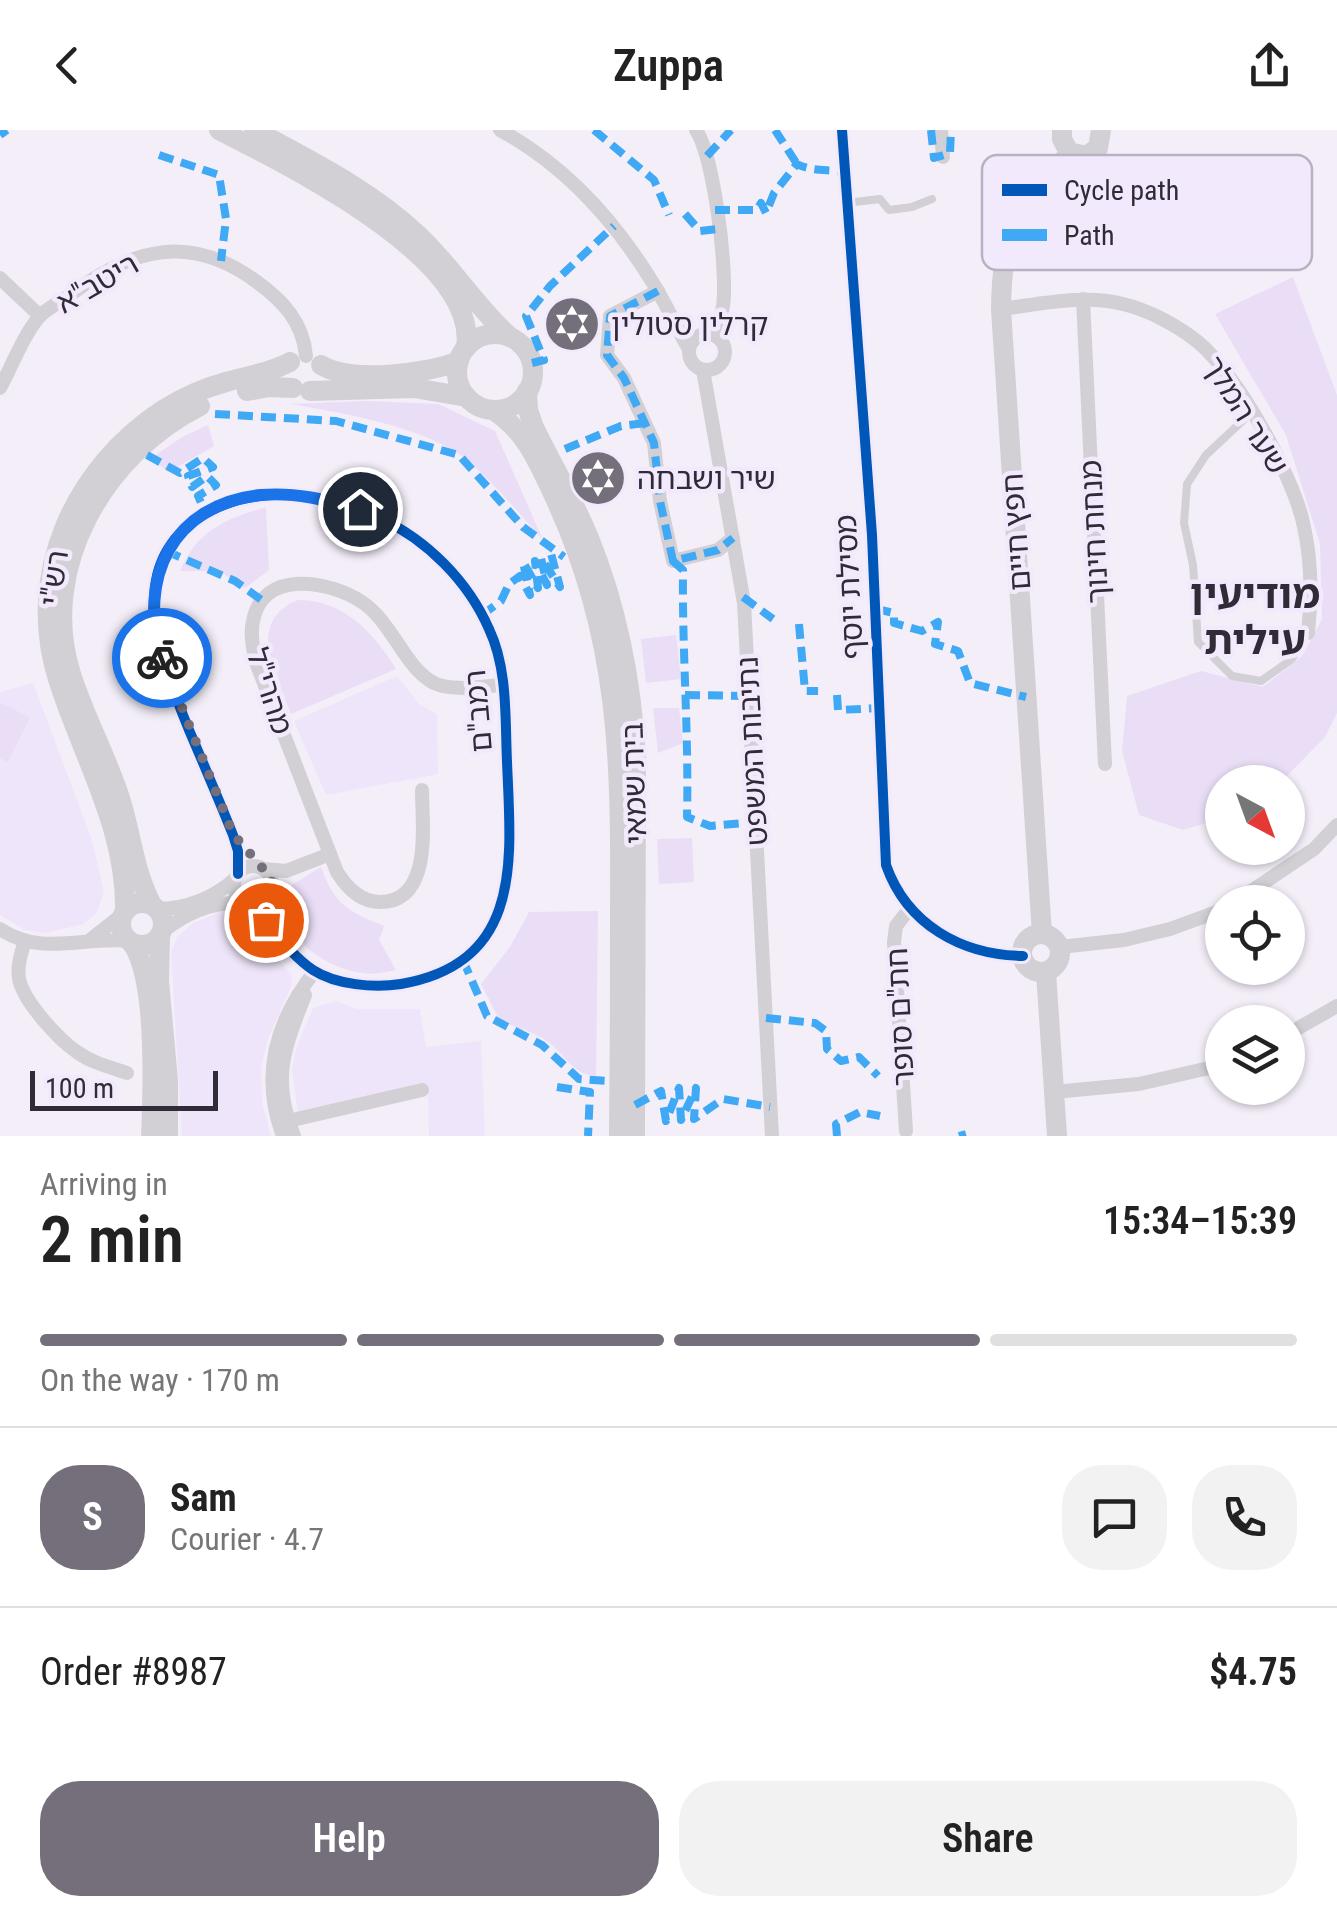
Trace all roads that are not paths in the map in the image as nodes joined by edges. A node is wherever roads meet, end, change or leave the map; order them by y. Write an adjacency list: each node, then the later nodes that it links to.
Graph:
1 (219, 130): 24 (street)
2 (254, 130): 22 (street)
3 (500, 130): 17 (street)
4 (696, 130): 21 (street)
5 (842, 130): 14 (street, מסילת יוסף)
6 (941, 130): 12 (street)
7 (1062, 130): 9 (street)
8 (1101, 130): 11 (street, חפץ חיים)
9 (1071, 153): 10 (street, חפץ חיים)
10 (1081, 155)
11 (1088, 155)
12 (943, 157)
13 (932, 199): 14 (lane)
14 (846, 203): 49 (street, מסילת יוסף)
15 (1002, 270): 19 (street, חפץ חיים)
16 (0, 278): 20 (street)
17 (658, 291): 23 (street); 34 (street)
18 (1083, 300): 19 (street, שער המלך); 32 (street, שער המלך); 37 (street, מנחת חינוך)
19 (1001, 309): 55 (street, חפץ חיים)
20 (40, 316): 25 (street, ריטב"א); 27 (street, ריטב"א)
21 (713, 335): 23 (street); 26 (street)
22 (510, 337): 24 (street); 29 (street)
23 (689, 349): 26 (street)
24 (462, 354): 25 (street, רש"י); 30 (street)
25 (306, 361): 28 (street); 28 (street); 50 (street, רש"י)
26 (704, 370): 34 (street, נתיבות המשפט)
27 (0, 388)
28 (302, 390): 30 (street, רש"י); 48 (street, רש"י)
29 (527, 391): 31 (street); 33 (street)
30 (467, 397): 31 (street)
31 (494, 410): 33 (street)
32 (1252, 412): 35 (street, שער המלך); 35 (lane)
33 (539, 450): 74 (street, בית שמאי); 75 (street, בית שמאי)
34 (732, 538): 76 (street, נתיבות המשפט)
35 (1308, 633)
36 (503, 684): 40 (street, רמב"ם); 41 (street, מהרי"ל); 61 (street, רמב"ם)
37 (1105, 764)
38 (422, 790): 41 (street, מהרי"ל)
39 (1337, 825): 45 (street)
40 (233, 834): 43 (street); 44 (street)
41 (330, 854): 42 (street)
42 (301, 867): 43 (street); 46 (street)
43 (262, 868): 44 (street); 46 (street)
44 (236, 877): 47 (street); 48 (street)
45 (1260, 885)
46 (270, 894): 47 (street); 53 (street)
47 (247, 904): 53 (street, רמב"ם); 54 (street)
48 (155, 907): 50 (street); 54 (street)
49 (910, 908): 60 (street, מסילת יוסף); 70 (street, חת"ם סופר)
50 (124, 912): 57 (street); 58 (street)
51 (1205, 915): 59 (street)
52 (0, 929): 56 (street)
53 (275, 931): 61 (street, רמב"ם)
54 (161, 934): 58 (street); 72 (street)
55 (1042, 934): 59 (street); 60 (street)
56 (25, 942): 57 (street); 66 (street)
57 (85, 942): 58 (street)
58 (131, 942): 71 (street)
59 (1060, 947): 62 (street)
60 (1023, 956): 62 (street)
61 (315, 971): 69 (street)
62 (1046, 972): 68 (street)
63 (1337, 1006): 64 (street)
64 (1305, 1024)
65 (1205, 1068): 68 (street)
66 (127, 1073)
67 (422, 1090): 69 (street)
68 (1054, 1092): 77 (street)
69 (285, 1128): 73 (street)
70 (906, 1131)
71 (151, 1136)
72 (168, 1136)
73 (294, 1136)
74 (619, 1136)
75 (635, 1136)
76 (772, 1136)
77 (1057, 1136)

